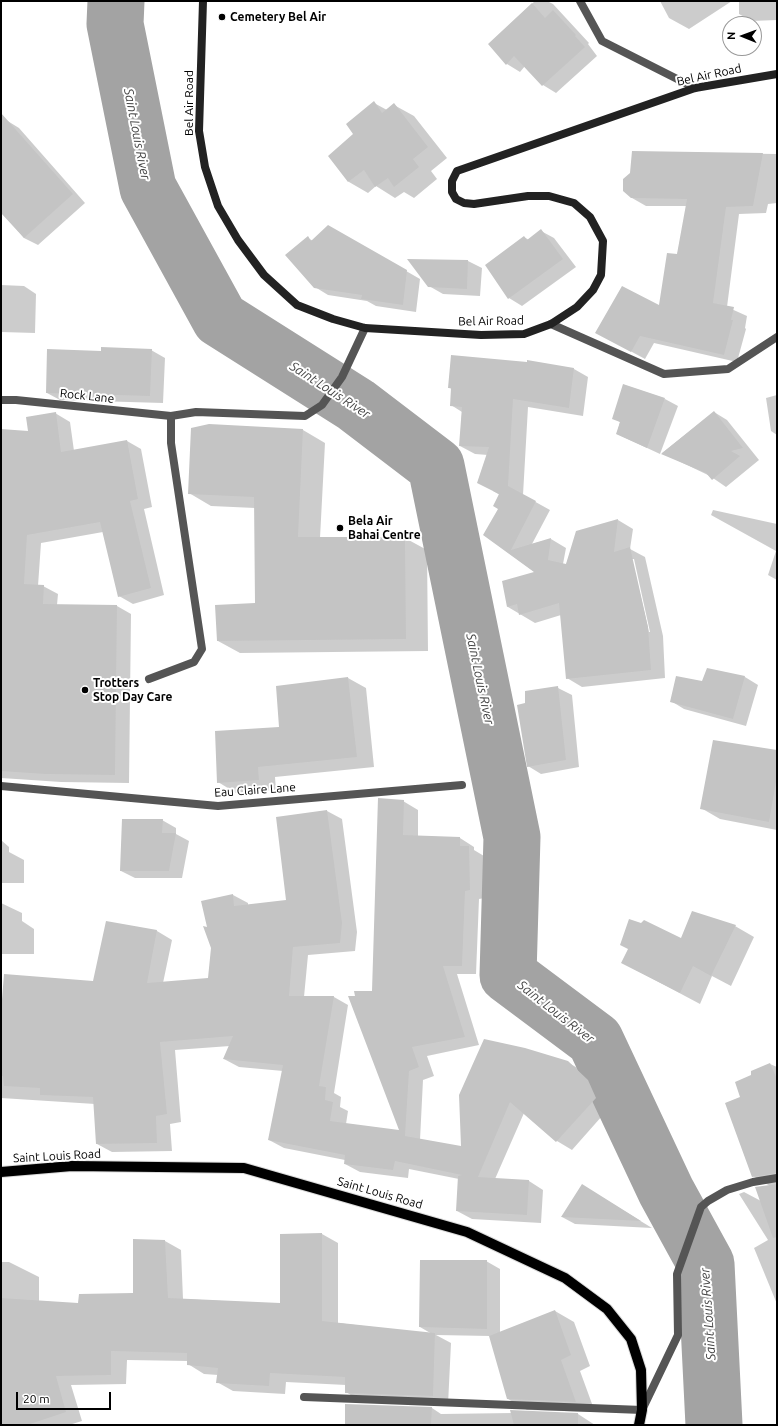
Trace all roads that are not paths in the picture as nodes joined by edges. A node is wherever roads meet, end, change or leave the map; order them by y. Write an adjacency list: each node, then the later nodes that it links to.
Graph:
1 (202, 1): 6 (main road, Bel Air Road)
2 (580, 1): 4 (street)
3 (777, 74): 4 (main road, Bel Air Road)
4 (695, 88): 5 (main road, Bel Air Road)
5 (551, 324): 6 (main road, Bel Air Road); 7 (street)
6 (365, 328): 9 (street, Rock Lane)
7 (777, 337)
8 (1, 400): 9 (street, Rock Lane)
9 (171, 416): 10 (street)
10 (150, 679)
11 (462, 785): 12 (street, Eau Claire Lane)
12 (1, 786)
13 (1, 1172): 16 (main road, Saint Louis Road)
14 (777, 1178): 16 (street)
15 (304, 1397): 16 (street)
16 (642, 1410): 17 (main road, Saint Louis Road)
17 (639, 1425)

